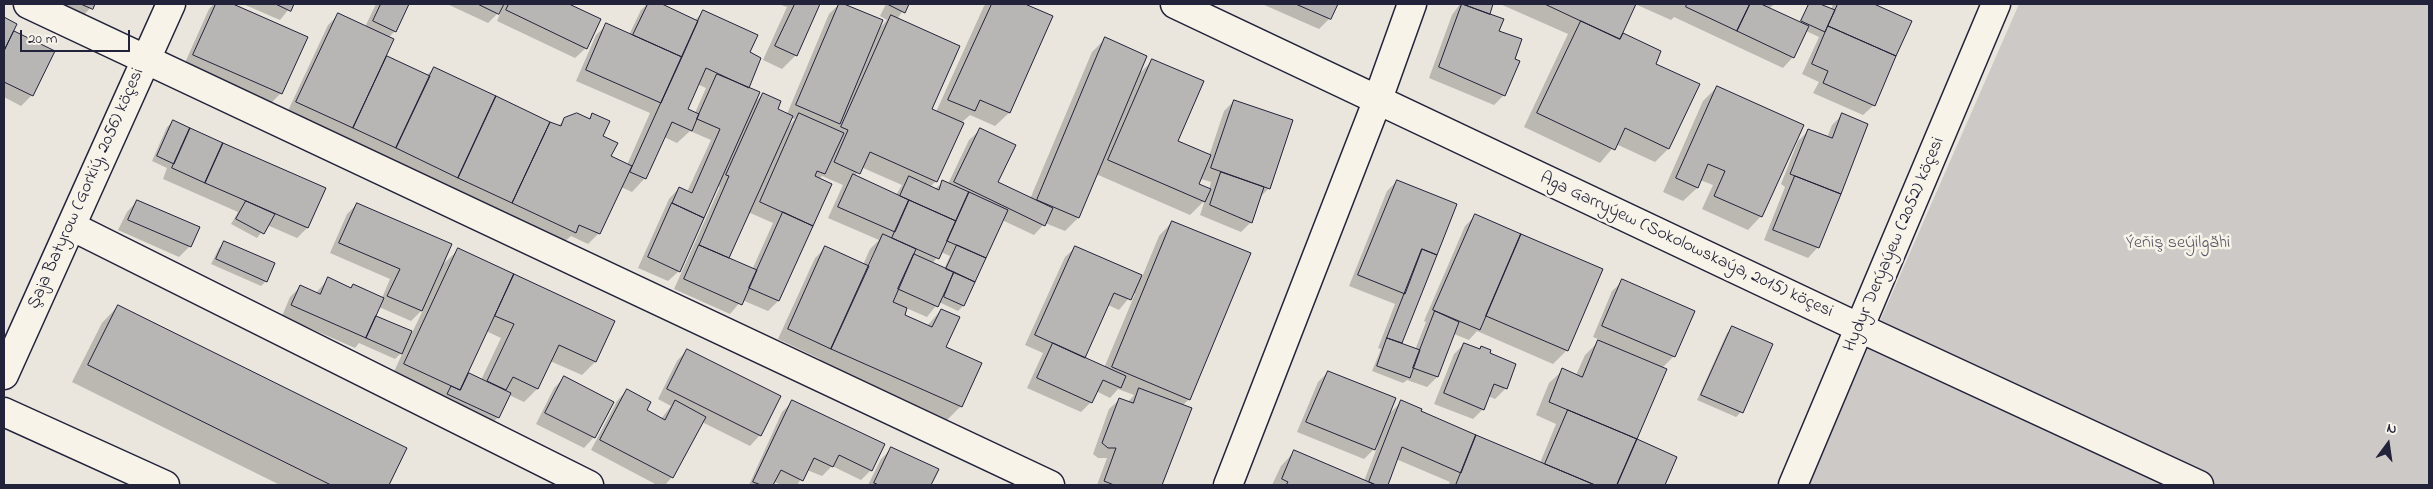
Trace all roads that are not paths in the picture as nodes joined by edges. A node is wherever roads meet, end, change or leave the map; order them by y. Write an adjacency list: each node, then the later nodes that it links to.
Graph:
1 (28, 4): 6 (street)
2 (171, 4): 6 (street, Şaja Batyrow (Gorkiý, 2056) köçesi)
3 (1175, 4): 7 (street, Aga Garryýew (Sokolowskaýa, 2015) köçesi)
4 (1412, 4): 7 (street)
5 (1996, 4): 9 (street, Hydyr Derýaýew (2052) köçesi)
6 (146, 60): 8 (street, Şaja Batyrow (Gorkiý, 2056) köçesi); 14 (street)
7 (1378, 99): 9 (street, Aga Garryýew (Sokolowskaýa, 2015) köçesi); 15 (street)
8 (71, 226): 10 (street, Şaja Batyrow (Gorkiý, 2056) köçesi); 13 (street)
9 (1860, 328): 16 (street, Hydyr Derýaýew (2052) köçesi); 17 (street, Aga Garryýew (Sokolowskaýa, 2015) köçesi)
10 (4, 375)
11 (4, 412): 12 (street)
12 (165, 485)
13 (589, 485)
14 (1050, 485)
15 (1228, 485)
16 (1793, 485)
17 (2199, 485)

